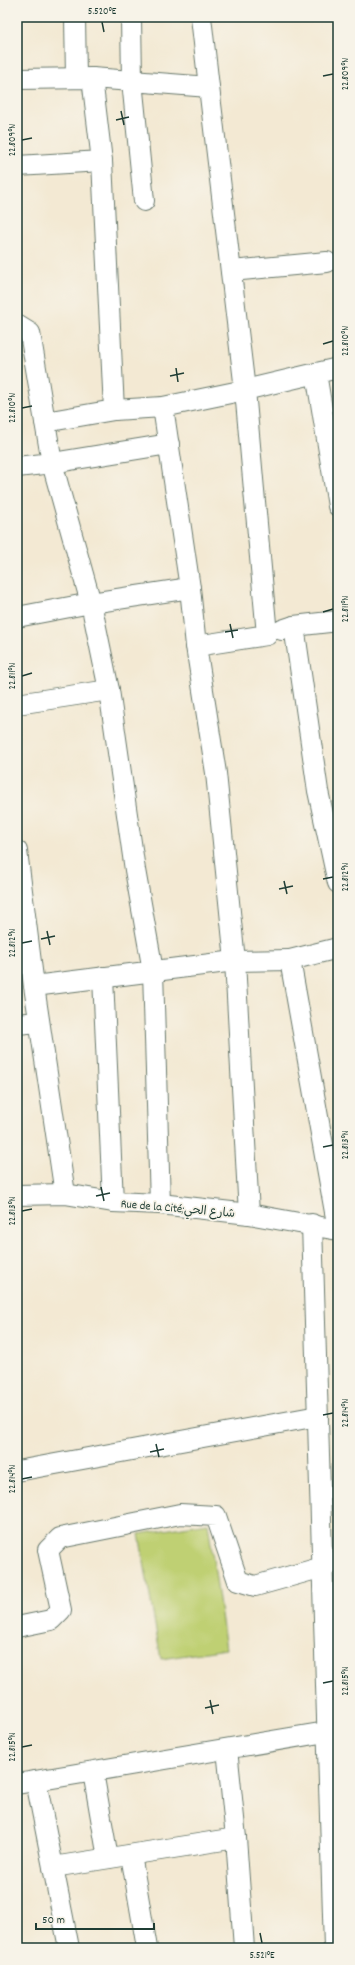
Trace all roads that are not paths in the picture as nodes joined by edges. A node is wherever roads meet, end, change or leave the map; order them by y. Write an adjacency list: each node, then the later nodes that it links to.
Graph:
1 (75, 17): 4 (street)
2 (132, 17): 6 (street)
3 (201, 17): 7 (street)
4 (84, 78): 5 (street); 6 (street); 8 (street)
5 (17, 79)
6 (132, 81): 7 (street); 10 (street)
7 (209, 87): 12 (street)
8 (102, 161): 9 (street); 18 (street)
9 (17, 166)
10 (144, 201)
11 (326, 262): 12 (street)
12 (231, 271): 16 (street)
13 (17, 325): 19 (street)
14 (338, 368): 15 (street)
15 (316, 373): 16 (street); 23 (street)
16 (245, 390): 17 (street); 29 (street)
17 (164, 407): 18 (street); 20 (street)
18 (114, 410): 19 (street)
19 (45, 422): 21 (street)
20 (169, 444): 21 (street); 24 (street)
21 (52, 463): 22 (street); 25 (street)
22 (17, 467)
23 (338, 506)
24 (190, 588): 25 (street); 30 (street)
25 (92, 603): 26 (street); 31 (street)
26 (17, 617)
27 (338, 621): 28 (street)
28 (294, 626): 29 (street); 33 (street)
29 (266, 635): 30 (street)
30 (196, 646): 38 (street)
31 (109, 690): 32 (street); 39 (street)
32 (17, 704)
33 (333, 839): 35 (street)
34 (17, 851): 41 (street)
35 (338, 883)
36 (338, 948): 37 (street)
37 (290, 960): 38 (street); 50 (street)
38 (235, 962): 39 (street); 48 (street)
39 (153, 971): 40 (street); 47 (street)
40 (103, 977): 41 (street); 46 (street)
41 (34, 986): 42 (street)
42 (39, 1022): 43 (street); 44 (street)
43 (17, 1024)
44 (65, 1194): 45 (street, Rue de la Cité;شارع الحي); 46 (street, Rue de la Cité;شارع الحي)
45 (17, 1195)
46 (113, 1202): 47 (street, Rue de la Cité;شارع الحي)
47 (160, 1204): 48 (street, Rue de la Cité;شارع الحي)
48 (249, 1214): 49 (street, Rue de la Cité;شارع الحي)
49 (312, 1224): 50 (street, Rue de la Cité;شارع الحي); 51 (street)
50 (338, 1229)
51 (318, 1416): 52 (street); 53 (street)
52 (17, 1471)
53 (329, 1480): 54 (street)
54 (330, 1564): 55 (street); 56 (street)
55 (17, 1627)
56 (332, 1639): 57 (street)
57 (333, 1731): 58 (street); 61 (street)
58 (227, 1749): 59 (street); 62 (street)
59 (93, 1772): 60 (street); 64 (street)
60 (27, 1783): 65 (street)
61 (334, 1821): 69 (street)
62 (236, 1838): 63 (street); 68 (street)
63 (131, 1855): 64 (street); 67 (street)
64 (108, 1858): 65 (street)
65 (53, 1867): 66 (street)
66 (69, 1948)
67 (147, 1948)
68 (244, 1948)
69 (334, 1948)

